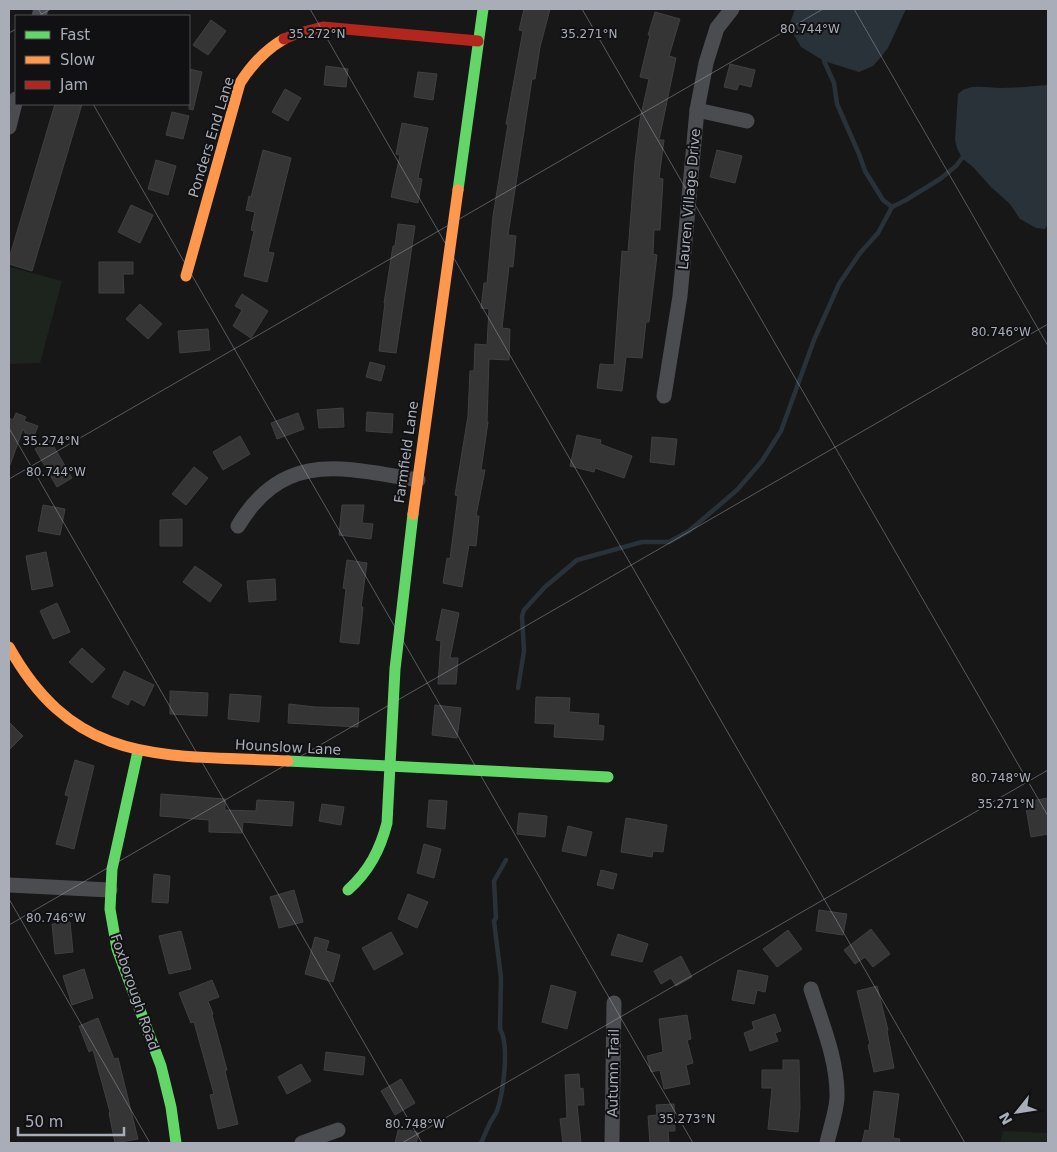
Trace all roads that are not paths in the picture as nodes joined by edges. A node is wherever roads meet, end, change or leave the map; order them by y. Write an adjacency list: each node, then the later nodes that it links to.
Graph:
1 (483, 9): 3 (street, Farmfield Lane)
2 (732, 9): 5 (street, Lauren Village Drive)
3 (478, 41): 8 (street, Ponders End Lane); 10 (street, Farmfield Lane)
4 (15, 104): 7 (street)
5 (697, 110): 6 (street); 9 (street, Lauren Village Drive)
6 (747, 121)
7 (9, 127)
8 (186, 276)
9 (664, 396)
10 (418, 480): 11 (street); 14 (street, Farmfield Lane)
11 (238, 526)
12 (9, 648): 13 (street, Hounslow Lane)
13 (138, 751): 14 (street, Hounslow Lane); 17 (street, Foxborough Road)
14 (390, 767): 15 (street, Hounslow Lane); 18 (street, Farmfield Lane)
15 (608, 776)
16 (9, 885): 17 (street)
17 (110, 890): 22 (street, Foxborough Road)
18 (348, 890)
19 (811, 989): 25 (street)
20 (614, 1004): 24 (street, Autumn Trail)
21 (338, 1130): 23 (street)
22 (176, 1143)
23 (302, 1143)
24 (612, 1143)
25 (827, 1143)

